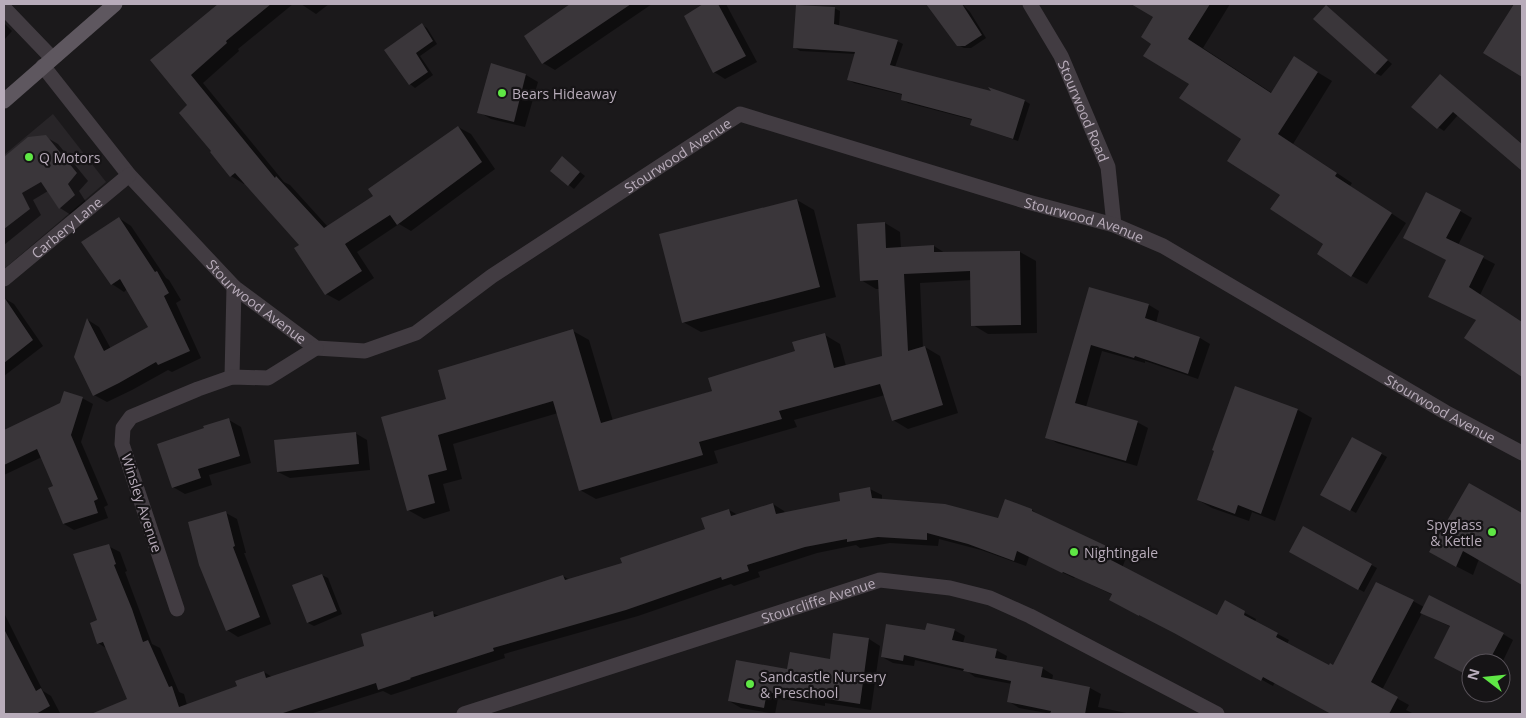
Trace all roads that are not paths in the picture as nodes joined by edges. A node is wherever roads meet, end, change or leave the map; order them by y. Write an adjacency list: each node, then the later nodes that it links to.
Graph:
1 (115, 4): 4 (main road)
2 (1030, 4): 7 (street, Stourwood Road)
3 (4, 8): 4 (street, Stourwood Avenue)
4 (48, 62): 5 (main road); 6 (street, Stourwood Avenue)
5 (4, 102)
6 (129, 176): 8 (street, Carbery Lane); 9 (street, Stourwood Avenue)
7 (1114, 226): 10 (street, Stourwood Avenue); 12 (street, Stourwood Avenue)
8 (4, 279)
9 (234, 287): 10 (street, Stourwood Avenue); 11 (street)
10 (316, 348): 11 (street, Winsley Avenue)
11 (232, 377): 13 (street, Winsley Avenue)
12 (1522, 453)
13 (177, 609)
14 (464, 714): 15 (street, Stourcliffe Avenue)
15 (1217, 714)

